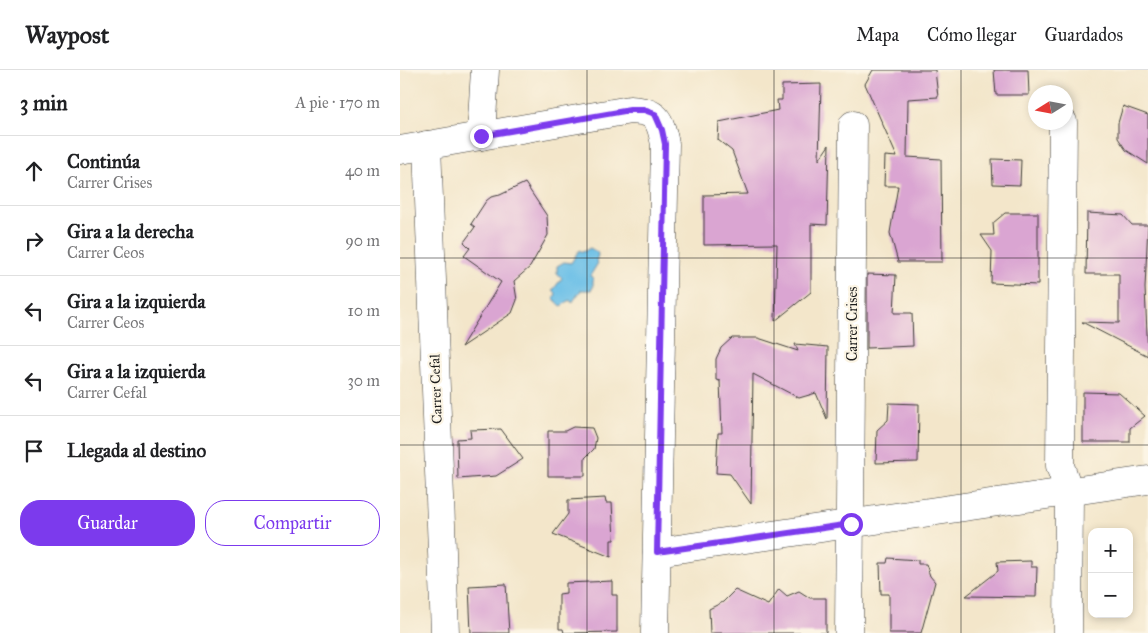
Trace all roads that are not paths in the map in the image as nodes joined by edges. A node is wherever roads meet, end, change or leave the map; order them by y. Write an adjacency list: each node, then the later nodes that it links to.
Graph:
1 (485, 70): 4 (street)
2 (853, 125): 9 (street, Carrer Crises)
3 (1063, 130): 8 (street)
4 (481, 136): 5 (street); 10 (street)
5 (426, 145): 6 (street); 11 (street, Carrer Cefal)
6 (400, 150)
7 (1148, 480): 8 (street)
8 (1069, 491): 9 (street); 14 (street)
9 (851, 524): 10 (street); 13 (street, Carrer Crises)
10 (657, 552): 12 (street)
11 (445, 633)
12 (655, 633)
13 (849, 633)
14 (1068, 633)

